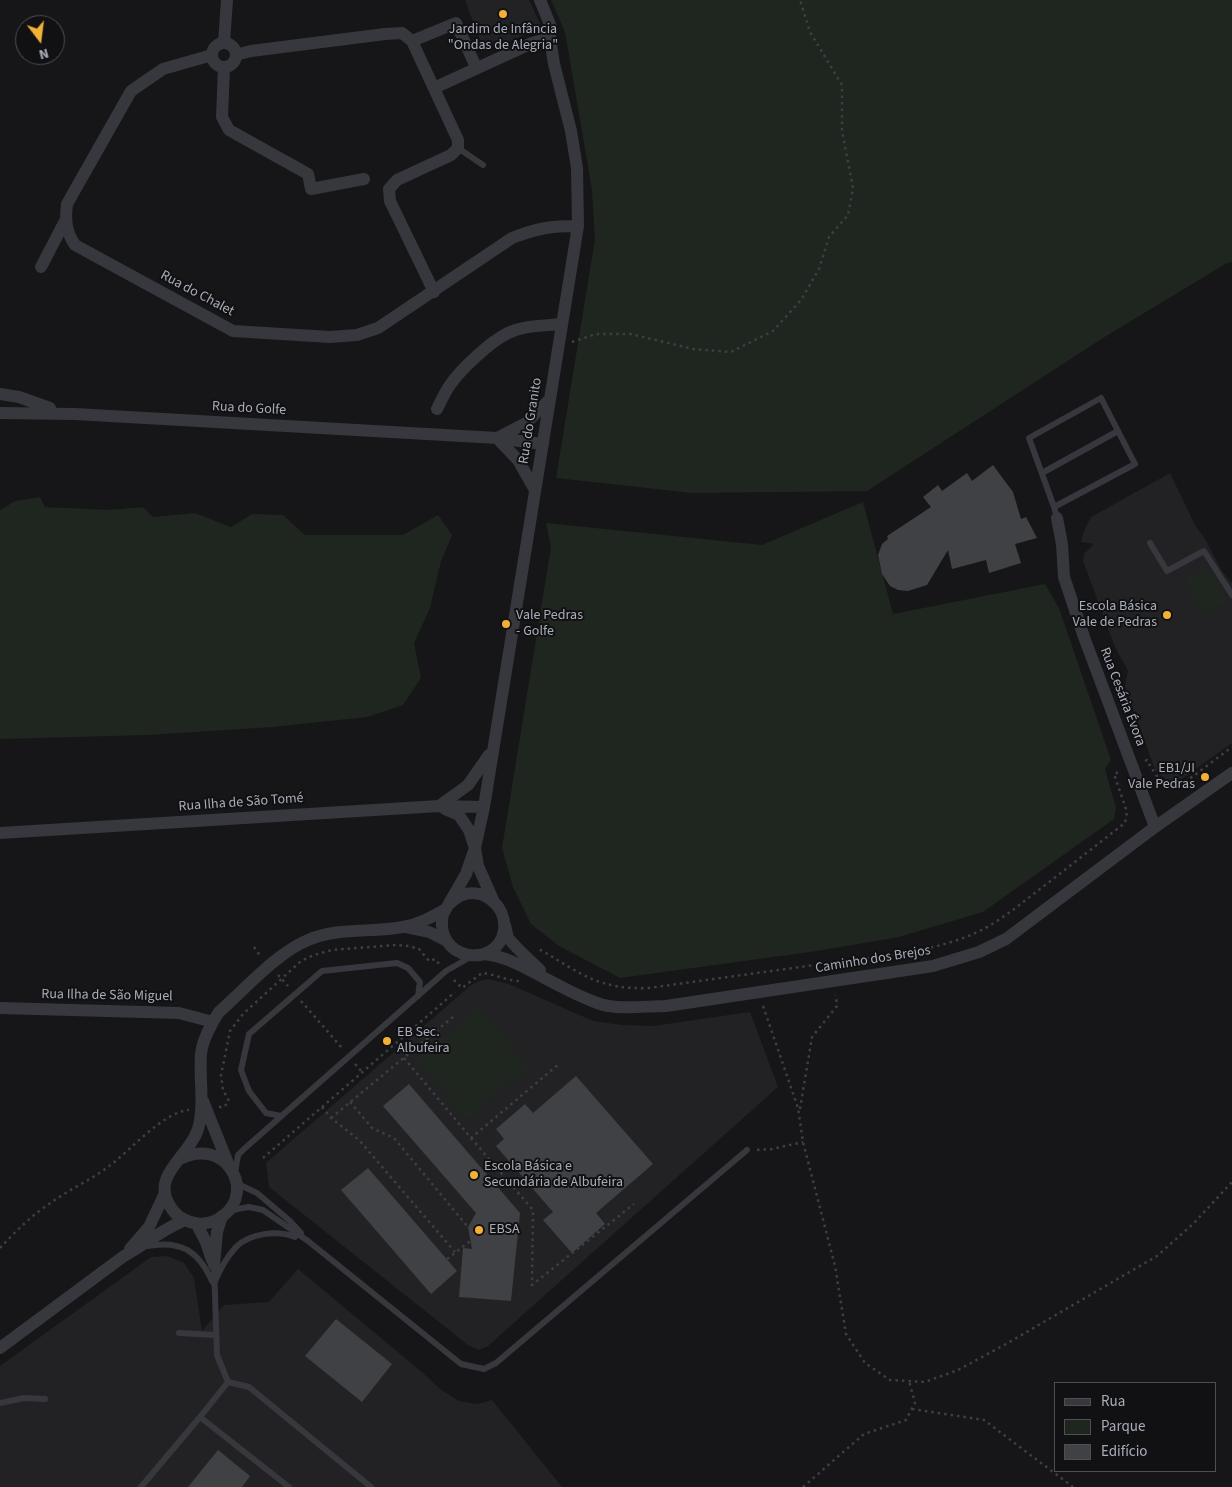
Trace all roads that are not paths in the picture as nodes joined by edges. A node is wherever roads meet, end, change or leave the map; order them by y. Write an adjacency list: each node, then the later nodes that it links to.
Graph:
1 (227, 0): 5 (street)
2 (540, 0): 4 (street, Rua do Granito)
3 (407, 37): 7 (street); 8 (street); 10 (street)
4 (550, 38): 8 (street); 15 (street, Rua do Granito)
5 (224, 43): 6 (street); 7 (street)
6 (212, 55): 9 (street); 14 (street)
7 (236, 55): 9 (street)
8 (476, 67): 10 (street)
9 (224, 68): 13 (street)
10 (434, 88): 11 (street)
11 (458, 148): 12 (lane); 17 (street)
12 (483, 165)
13 (364, 179)
14 (65, 221): 16 (street); 17 (street, Rua do Chalet)
15 (578, 226): 17 (street, Rua do Chalet); 18 (street, Rua do Granito)
16 (41, 267)
17 (434, 292)
18 (562, 324): 20 (street, Rua do Granito); 22 (street)
19 (0, 395): 21 (street); 24 (street)
20 (550, 399): 26 (street); 27 (street, Rua do Granito)
21 (0, 402)
22 (437, 409)
23 (0, 413): 24 (street, Rua do Golfe)
24 (75, 414): 26 (street, Rua do Golfe)
25 (1118, 431): 28 (lane); 28 (lane); 30 (lane)
26 (497, 438): 27 (street, Rua do Golfe); 29 (street)
27 (543, 444): 29 (street, Rua do Granito)
28 (1042, 473): 30 (lane)
29 (536, 490): 33 (street, Rua do Granito)
30 (1055, 512): 37 (street, Rua Cesária Évora)
31 (1150, 542): 32 (lane)
32 (1232, 595)
33 (493, 749): 35 (street); 36 (street, Rua do Granito)
34 (1232, 773): 37 (street, Caminho dos Brejos)
35 (439, 806): 36 (street, Rua Ilha de São Tomé); 38 (street, Rua Ilha de São Tomé); 39 (street)
36 (484, 807): 39 (street, Rua do Granito)
37 (1155, 827): 46 (street, Caminho dos Brejos)
38 (0, 833)
39 (476, 848): 40 (street, Rua do Granito); 41 (street, Rua do Granito)
40 (493, 900): 41 (street); 42 (street)
41 (448, 907): 43 (street); 44 (street)
42 (504, 920): 45 (street); 46 (street, Caminho dos Brejos)
43 (403, 927): 44 (street); 49 (street)
44 (445, 940): 45 (street)
45 (478, 955): 46 (street, Caminho dos Brejos); 47 (lane)
46 (559, 986)
47 (418, 996): 51 (lane); 51 (lane)
48 (0, 1008): 49 (street, Rua Ilha de São Miguel)
49 (212, 1022): 50 (street)
50 (203, 1105): 53 (street); 54 (street)
51 (281, 1116): 54 (lane)
52 (747, 1150): 58 (lane)
53 (180, 1159): 54 (street); 55 (street)
54 (233, 1175): 56 (street); 58 (lane)
55 (165, 1193): 57 (street); 60 (street)
56 (224, 1215): 57 (street); 58 (lane); 61 (street)
57 (191, 1222): 59 (street); 61 (street)
58 (308, 1241): 62 (lane)
59 (141, 1247): 60 (street); 62 (lane)
60 (124, 1256): 65 (street)
61 (214, 1265): 62 (lane)
62 (214, 1284): 64 (lane)
63 (178, 1333): 64 (lane)
64 (216, 1335): 66 (lane)
65 (0, 1348)
66 (228, 1382): 69 (lane); 72 (lane)
67 (45, 1399): 68 (lane)
68 (0, 1403)
69 (200, 1417): 70 (lane); 71 (lane)
70 (141, 1487)
71 (289, 1487)
72 (371, 1487)

